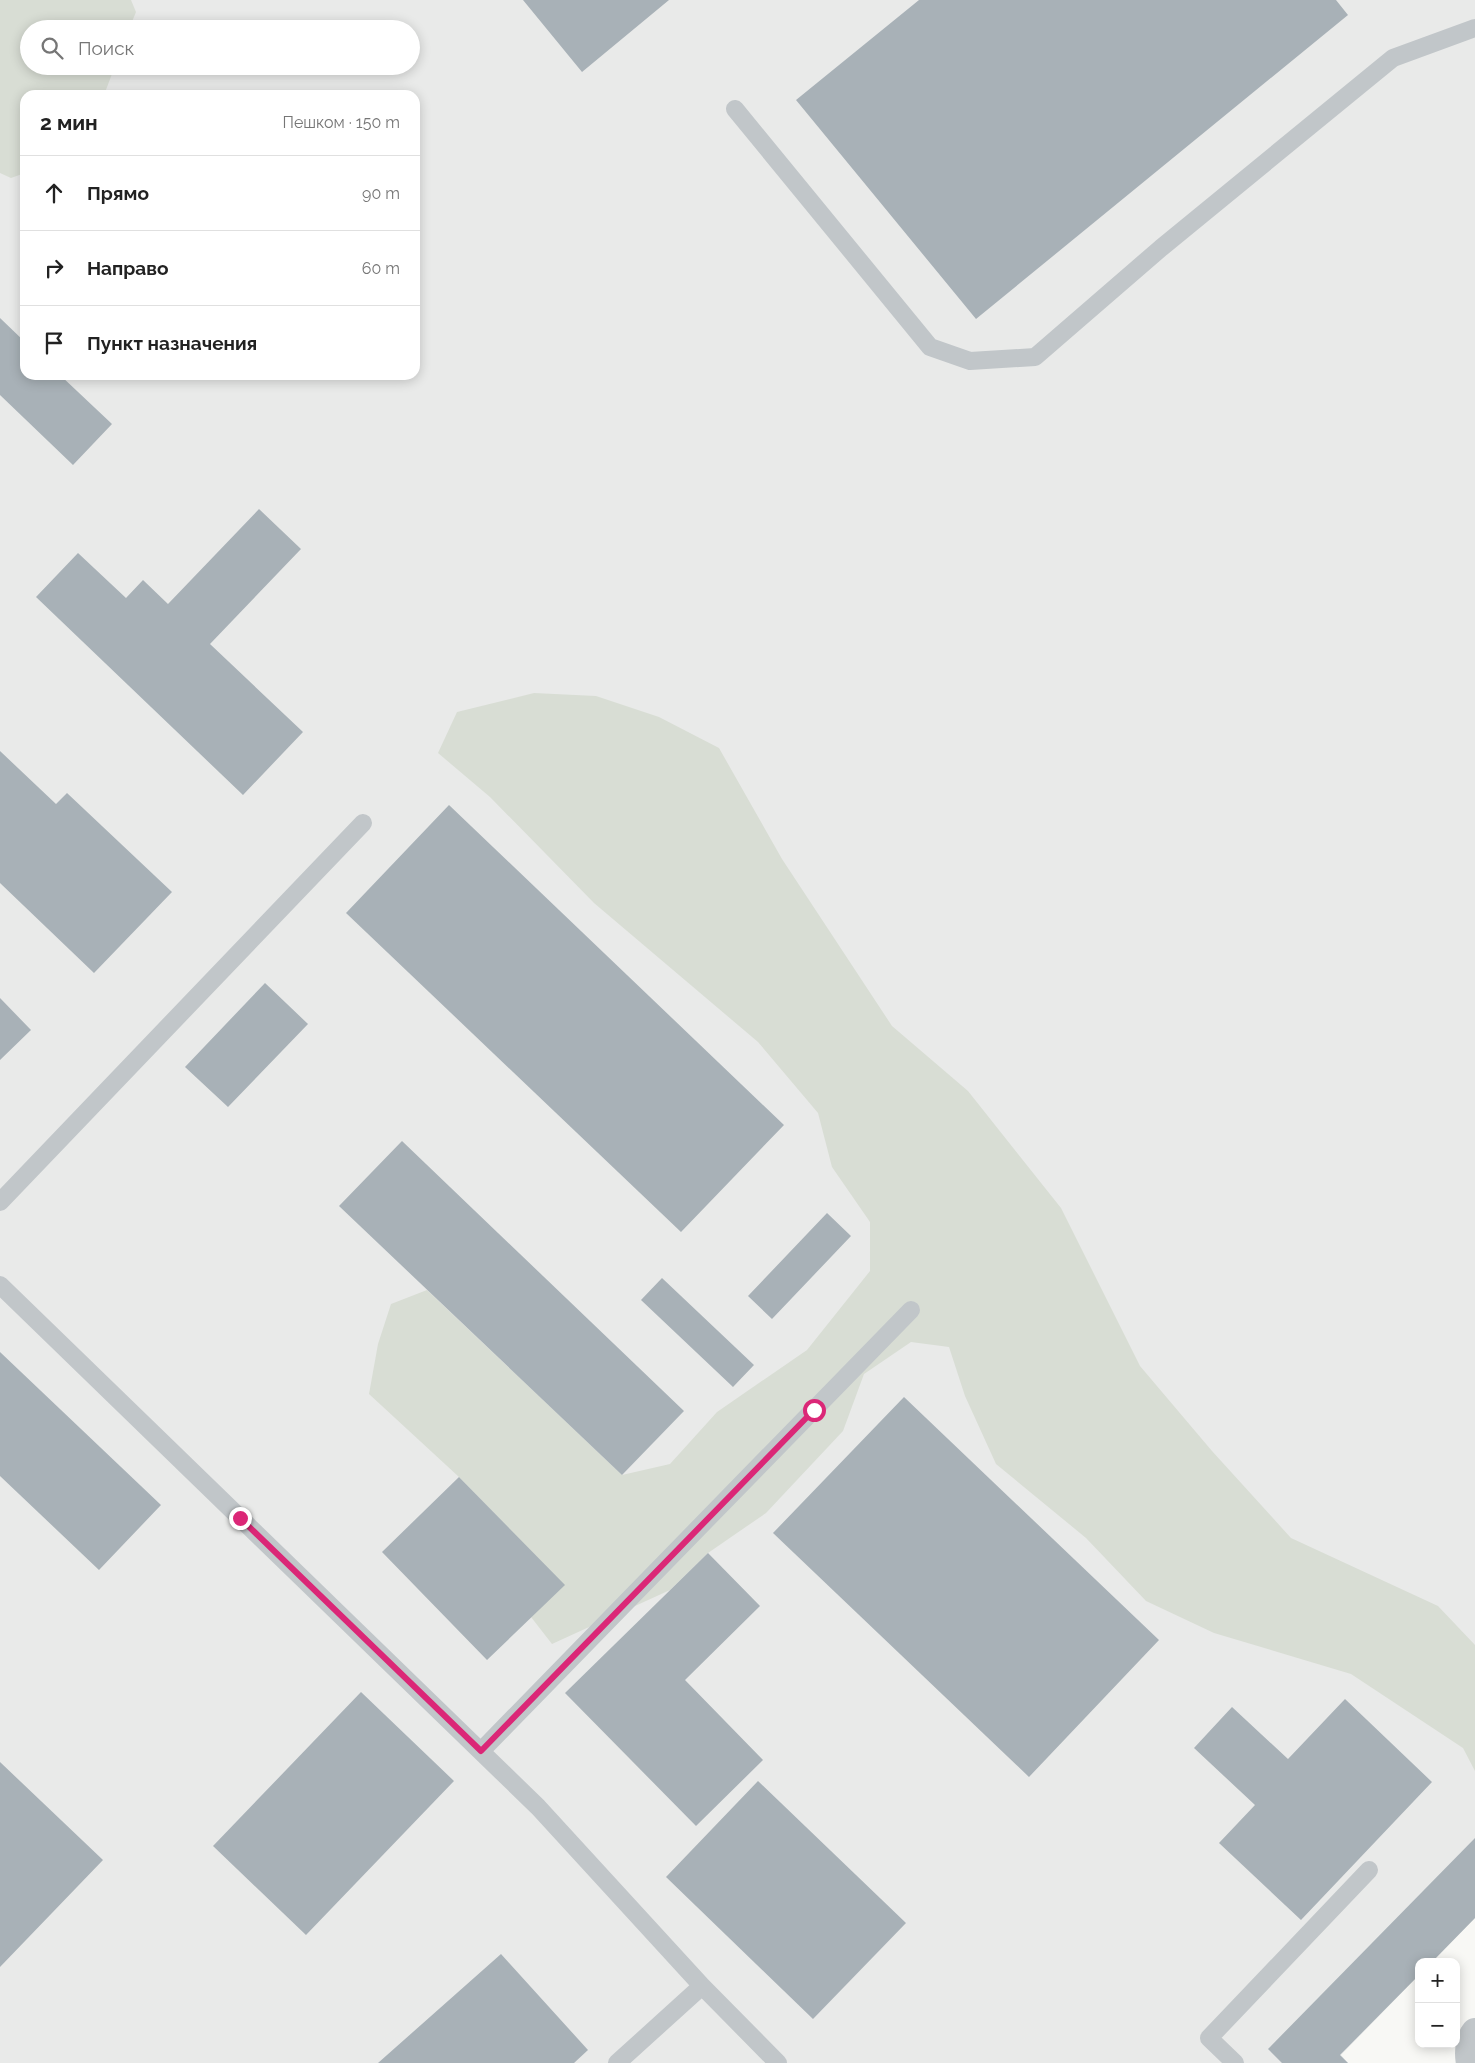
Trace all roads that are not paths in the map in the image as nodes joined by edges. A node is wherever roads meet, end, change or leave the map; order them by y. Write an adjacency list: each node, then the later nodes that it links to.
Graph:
1 (1475, 28): 2 (lane)
2 (735, 109)
3 (363, 823): 4 (lane)
4 (0, 1202)
5 (0, 1285): 7 (lane)
6 (911, 1310): 7 (lane)
7 (481, 1751): 9 (lane)
8 (1369, 1870): 13 (lane)
9 (702, 1986): 11 (lane); 12 (lane)
10 (1475, 2032): 14 (street)
11 (617, 2063)
12 (778, 2063)
13 (1235, 2063)
14 (1470, 2063)

